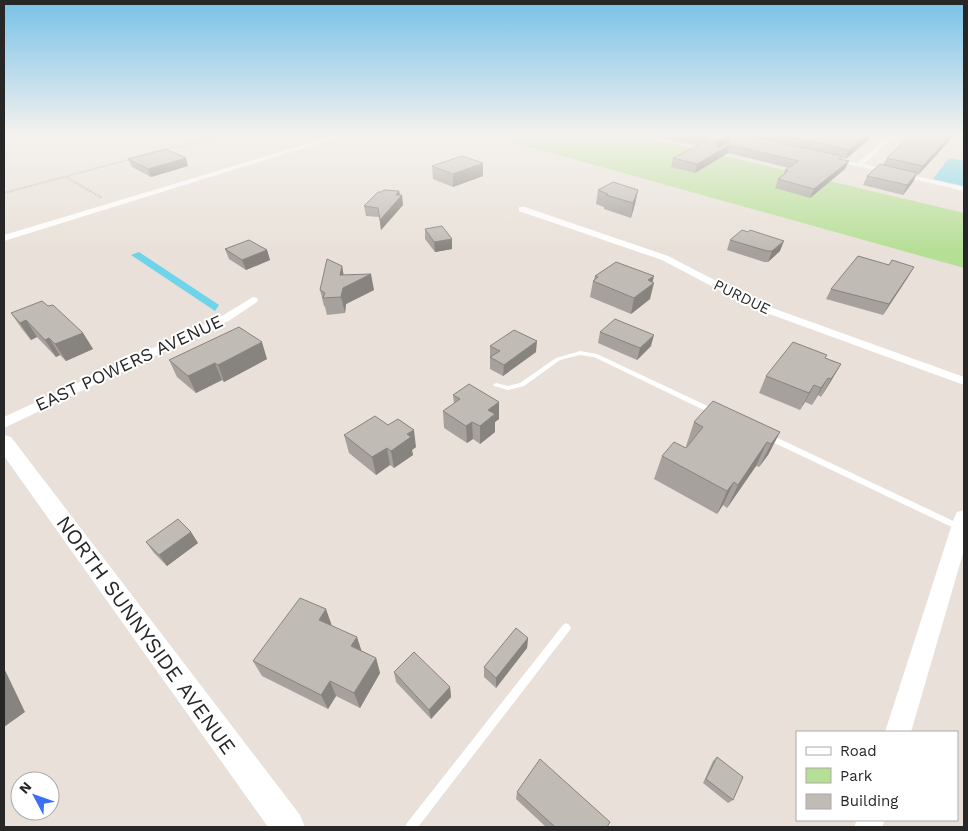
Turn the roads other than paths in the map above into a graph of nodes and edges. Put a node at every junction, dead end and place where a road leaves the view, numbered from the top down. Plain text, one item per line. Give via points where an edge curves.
1 (219, 173) edge
2 (893, 173) edge
3 (964, 189) edge
4 (522, 209) dead end
5 (4, 238) edge
6 (253, 300) dead end
7 (964, 382) edge
8 (496, 386) dead end
9 (721, 415) edge
10 (4, 423) edge
11 (757, 432) edge
12 (4, 442) edge
13 (963, 523) edge
14 (566, 628) dead end
15 (898, 731) edge
16 (288, 827) edge
17 (410, 827) edge

1 - 5 street
2 - 3 street
4 - 7 street, PURDUE via 665,258 758,306
6 - 10 street, EAST POWERS AVENUE via 226,318
8 - 9 lane via 522,385 558,359 580,353 595,355
11 - 13 lane
12 - 16 main road, NORTH SUNNYSIDE AVENUE
13 - 15 street
14 - 17 lane

